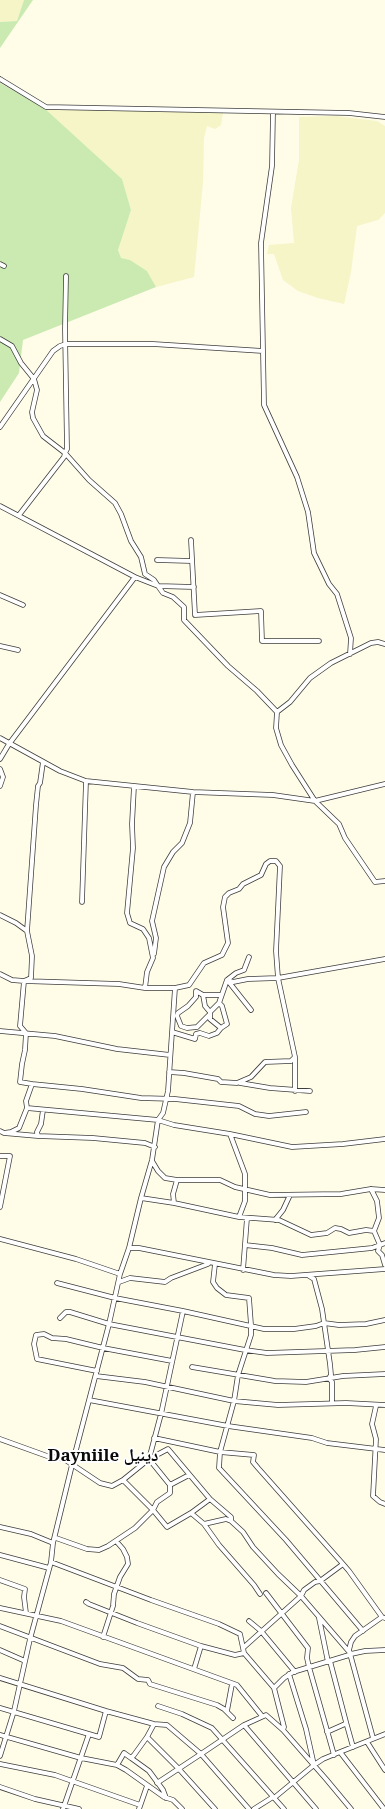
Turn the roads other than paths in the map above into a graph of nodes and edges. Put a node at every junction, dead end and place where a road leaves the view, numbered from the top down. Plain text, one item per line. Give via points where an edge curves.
1 (0, 79) edge
2 (273, 112) junction
3 (385, 117) edge
4 (66, 276) dead end
5 (0, 339) edge
6 (66, 344) junction
7 (263, 351) junction
8 (34, 379) junction
9 (0, 427) edge
10 (65, 453) junction
11 (0, 506) edge
12 (19, 515) junction
13 (191, 540) dead end
14 (157, 560) dead end
15 (192, 561) junction
16 (135, 577) junction
17 (158, 586) junction
18 (194, 587) junction
19 (0, 595) edge
20 (23, 605) dead end
21 (319, 642) dead end
22 (385, 644) edge
23 (0, 646) edge
24 (18, 650) dead end
25 (350, 654) junction
26 (277, 712) junction
27 (0, 738) edge
28 (9, 744) junction
29 (0, 759) edge
30 (43, 762) junction
31 (0, 769) edge
32 (86, 781) junction
33 (385, 784) edge
34 (0, 786) edge
35 (134, 786) junction
36 (193, 792) junction
37 (315, 801) junction
38 (385, 881) edge
39 (82, 902) dead end
40 (0, 915) edge
41 (27, 931) junction
42 (249, 957) dead end
43 (153, 958) junction
44 (385, 959) edge
45 (0, 974) edge
46 (278, 978) junction
47 (227, 980) junction
48 (24, 981) junction
49 (189, 985) junction
50 (145, 988) junction
51 (175, 988) junction
52 (196, 991) junction
53 (202, 995) junction
54 (221, 995) junction
55 (219, 1004) junction
56 (251, 1010) dead end
57 (209, 1013) junction
58 (174, 1017) junction
59 (221, 1028) junction
60 (0, 1031) edge
61 (172, 1032) junction
62 (26, 1033) junction
63 (170, 1055) junction
64 (295, 1057) junction
65 (169, 1072) junction
66 (240, 1083) junction
67 (32, 1084) junction
68 (295, 1091) junction
69 (310, 1091) dead end
70 (166, 1100) junction
71 (27, 1108) junction
72 (43, 1110) junction
73 (306, 1112) dead end
74 (158, 1120) junction
75 (2, 1132) edge
76 (230, 1134) junction
77 (38, 1136) junction
78 (385, 1139) edge
79 (155, 1147) junction
80 (0, 1156) edge
81 (152, 1160) junction
82 (177, 1180) junction
83 (371, 1189) junction
84 (246, 1190) junction
85 (385, 1190) edge
86 (290, 1195) junction
87 (141, 1198) junction
88 (174, 1203) junction
89 (0, 1207) edge
90 (239, 1217) junction
91 (247, 1218) junction
92 (379, 1218) junction
93 (385, 1218) edge
94 (275, 1220) junction
95 (374, 1231) junction
96 (0, 1239) edge
97 (383, 1244) edge
98 (245, 1245) junction
99 (129, 1248) junction
100 (209, 1263) junction
101 (215, 1264) junction
102 (385, 1265) edge
103 (385, 1269) edge
104 (242, 1270) junction
105 (120, 1274) junction
106 (308, 1275) junction
107 (119, 1282) junction
108 (57, 1283) dead end
109 (116, 1298) junction
110 (183, 1311) junction
111 (60, 1318) dead end
112 (385, 1320) edge
113 (324, 1323) junction
114 (109, 1324) junction
115 (251, 1325) junction
116 (177, 1336) junction
117 (385, 1347) edge
118 (103, 1348) junction
119 (245, 1350) junction
120 (328, 1351) junction
121 (172, 1361) junction
122 (192, 1367) dead end
123 (96, 1374) junction
124 (238, 1374) junction
125 (385, 1374) edge
126 (329, 1378) junction
127 (167, 1387) junction
128 (89, 1400) junction
129 (234, 1401) junction
130 (332, 1403) junction
131 (385, 1405) edge
132 (376, 1406) junction
133 (161, 1414) junction
134 (228, 1426) junction
135 (154, 1438) junction
136 (0, 1439) edge
137 (376, 1449) junction
138 (385, 1450) edge
139 (220, 1452) junction
140 (149, 1459) junction
141 (72, 1465) junction
142 (189, 1475) junction
143 (123, 1480) junction
144 (170, 1485) junction
145 (210, 1499) junction
146 (385, 1504) edge
147 (153, 1510) junction
148 (191, 1513) junction
149 (231, 1521) junction
150 (204, 1524) junction
151 (0, 1527) edge
152 (56, 1538) junction
153 (116, 1541) junction
154 (53, 1543) junction
155 (0, 1555) edge
156 (51, 1562) junction
157 (343, 1564) junction
158 (48, 1568) junction
159 (0, 1580) edge
160 (320, 1581) junction
161 (117, 1587) junction
162 (266, 1593) dead end
163 (260, 1594) dead end
164 (301, 1596) junction
165 (86, 1602) dead end
166 (0, 1608) edge
167 (111, 1612) junction
168 (26, 1613) junction
169 (281, 1614) junction
170 (36, 1616) junction
171 (384, 1617) edge
172 (319, 1618) junction
173 (249, 1621) dead end
174 (0, 1626) edge
175 (261, 1631) junction
176 (363, 1631) junction
177 (103, 1637) junction
178 (30, 1639) junction
179 (201, 1646) junction
180 (0, 1650) edge
181 (243, 1650) junction
182 (385, 1650) edge
183 (349, 1653) junction
184 (25, 1661) junction
185 (329, 1662) junction
186 (309, 1668) junction
187 (194, 1669) junction
188 (295, 1672) junction
189 (289, 1674) junction
190 (0, 1678) edge
191 (232, 1684) junction
192 (19, 1685) junction
193 (274, 1688) junction
194 (158, 1706) dead end
195 (0, 1708) edge
196 (14, 1711) junction
197 (106, 1711) junction
198 (227, 1711) junction
199 (262, 1716) junction
200 (233, 1718) dead end
201 (346, 1722) junction
202 (154, 1724) junction
203 (244, 1725) junction
204 (283, 1730) junction
205 (327, 1732) junction
206 (89, 1734) junction
207 (385, 1734) edge
208 (0, 1735) edge
209 (6, 1737) junction
210 (148, 1737) junction
211 (373, 1738) junction
212 (222, 1740) junction
213 (367, 1742) junction
214 (353, 1747) junction
215 (340, 1752) junction
216 (200, 1754) junction
217 (334, 1754) junction
218 (0, 1756) edge
219 (81, 1758) junction
220 (131, 1758) junction
221 (0, 1764) edge
222 (117, 1765) junction
223 (314, 1765) junction
224 (178, 1768) junction
225 (385, 1770) edge
226 (73, 1781) junction
227 (294, 1782) junction
228 (157, 1783) junction
229 (147, 1786) junction
230 (0, 1787) edge
231 (273, 1797) junction
232 (166, 1798) junction
233 (64, 1807) edge
234 (140, 1807) edge
235 (79, 1809) edge
236 (182, 1809) edge
237 (215, 1809) edge
238 (249, 1809) edge
239 (254, 1809) edge
240 (284, 1809) edge
241 (316, 1809) edge
242 (351, 1809) edge
243 (384, 1809) edge

1 - 2 street via 46,107
2 - 3 street via 349,113
2 - 7 street via 272,166 261,243
4 - 6 street
5 - 8 street via 12,346
6 - 7 street via 154,344
6 - 8 street via 53,351
6 - 10 street
7 - 25 street via 264,405 297,477 308,512 314,553 329,584 337,594 352,638
8 - 9 street
8 - 10 street via 37,390 33,418 46,440
10 - 12 street
10 - 17 street via 89,480 115,503 131,541 141,557 145,574
11 - 12 street
12 - 16 street
13 - 15 street
14 - 15 street
15 - 18 street
16 - 17 street
16 - 28 street
17 - 18 street
17 - 26 street via 163,593 173,597 184,607 184,620 194,631
18 - 21 street via 195,615 261,611 262,641
19 - 20 street
22 - 25 street via 371,643
23 - 24 street
25 - 26 street via 318,672
26 - 37 street via 276,728 282,745
27 - 28 street
28 - 29 street
28 - 30 street
30 - 32 street
30 - 41 street via 37,792
31 - 34 street via 3,777
32 - 35 street
32 - 39 street
33 - 37 street
35 - 36 street
35 - 43 street via 127,913 130,923 146,932
36 - 37 street via 273,795
36 - 43 street via 190,823 182,843 164,867 152,921 156,938
37 - 38 street via 339,824 345,838 376,882
40 - 41 street
41 - 48 street via 32,956 30,978
42 - 47 street via 244,970
43 - 50 street via 147,972
44 - 46 street
45 - 48 street via 12,980
46 - 47 street via 233,982
46 - 49 street via 276,951 280,866 276,861 270,861 261,875 225,897 223,907 228,944 222,955 204,963
46 - 64 street
47 - 54 street
47 - 56 street
48 - 50 street via 119,984
48 - 62 street via 20,1026
49 - 51 street
49 - 52 street
50 - 51 street
51 - 58 street
52 - 53 street
52 - 58 street via 196,997
53 - 54 street
53 - 57 street
54 - 55 street
55 - 57 street
55 - 59 street via 222,1006 227,1024
57 - 58 street via 197,1026 187,1028 181,1026
57 - 59 street via 210,1019
58 - 61 street
59 - 61 street via 209,1036 196,1034 195,1039
60 - 62 street
61 - 63 street
62 - 63 street via 55,1036 117,1049
62 - 67 street via 20,1082
63 - 65 street
64 - 66 street via 291,1061 265,1062 251,1077
64 - 68 street
65 - 66 street
65 - 70 street
66 - 68 street
67 - 70 street
67 - 71 street via 26,1101
68 - 69 street
70 - 73 street via 239,1106 255,1114 269,1116
70 - 74 street via 163,1113
71 - 72 street
71 - 75 street via 19,1128 11,1132
72 - 74 street
72 - 77 street
74 - 76 street
74 - 79 street
75 - 77 street
76 - 78 street via 292,1147
76 - 84 street via 245,1174
77 - 79 street via 93,1138 145,1143
79 - 81 street
80 - 89 street via 10,1156
81 - 82 street via 162,1176
81 - 87 street
82 - 84 street via 220,1180
82 - 88 street via 173,1194
83 - 85 street
83 - 86 street via 341,1194
83 - 92 street via 377,1201
84 - 86 street via 270,1195
84 - 90 street
86 - 94 street
87 - 88 street
87 - 99 street
88 - 90 street
90 - 91 street
91 - 94 street
91 - 98 street
92 - 93 street
92 - 95 street
94 - 95 street via 312,1235 327,1233 335,1228 349,1233
95 - 97 street
96 - 105 street via 76,1259
97 - 98 street via 372,1248 302,1255
97 - 102 street via 378,1251
98 - 104 street
99 - 100 street
99 - 105 street
100 - 101 street
100 - 107 street via 165,1282 130,1278
101 - 104 street
101 - 115 street via 213,1282 217,1288 226,1295 249,1298
103 - 106 street
104 - 106 street via 274,1276
105 - 107 street
106 - 113 street via 314,1279 318,1289
107 - 109 street
108 - 109 street
109 - 110 street
109 - 114 street
110 - 115 street
110 - 116 street
111 - 114 street via 66,1312 70,1312
112 - 113 street via 366,1324
113 - 115 street via 280,1330
113 - 120 street
114 - 116 street
114 - 118 street
115 - 119 street via 251,1335
116 - 119 street
116 - 121 street
117 - 120 street
118 - 121 street
118 - 123 street
118 - 123 street via 52,1338 44,1334 36,1335 34,1344 37,1359
119 - 120 street via 272,1353
119 - 124 street
120 - 126 street via 331,1375
121 - 127 street
122 - 124 street
123 - 127 street
123 - 128 street
124 - 126 street via 275,1381 306,1382
124 - 129 street
125 - 126 street
126 - 130 street via 332,1382
127 - 129 street
127 - 133 street
128 - 133 street
128 - 141 street
129 - 130 street via 278,1405
129 - 134 street
130 - 132 street
131 - 132 street
132 - 137 street via 372,1424
133 - 134 street
133 - 135 street
134 - 137 street
134 - 139 street
135 - 139 street
135 - 140 street
136 - 141 street via 47,1456 64,1459
137 - 138 street
137 - 146 street via 373,1496
139 - 157 street via 254,1455 253,1462
139 - 160 street via 219,1468
140 - 142 street via 168,1449
140 - 143 street
140 - 144 street
141 - 143 street via 100,1483 112,1486
141 - 152 street
142 - 144 street
142 - 145 street
143 - 147 street
144 - 147 street via 170,1493 157,1502
145 - 148 street
145 - 149 street via 231,1518
147 - 148 street via 167,1527
147 - 153 street via 135,1528
148 - 150 street
149 - 150 street via 226,1519
149 - 164 street
150 - 163 street
151 - 154 street via 31,1534
152 - 153 street via 87,1549 99,1550
152 - 154 street
153 - 161 street via 128,1558 128,1564
154 - 156 street
155 - 158 street
156 - 158 street
156 - 161 street
157 - 160 street
157 - 171 street
158 - 170 street
159 - 168 street via 25,1589
160 - 164 street via 304,1590
160 - 176 street
161 - 167 street
161 - 181 street via 231,1629 240,1634
162 - 169 street
164 - 169 street
164 - 172 street
165 - 167 street
166 - 168 street
167 - 177 street
167 - 179 street
168 - 170 street
169 - 175 street
169 - 186 street via 308,1648
170 - 177 street via 61,1621
170 - 178 street
171 - 176 street
172 - 183 street
172 - 185 street
173 - 175 street
174 - 178 street
175 - 181 street
175 - 188 street
176 - 183 street via 351,1642
177 - 187 street
178 - 184 street
178 - 198 street via 109,1667 123,1668 138,1679 148,1680 150,1684 217,1705
179 - 181 street via 235,1656 240,1655
179 - 187 street
180 - 184 street
181 - 193 street
182 - 183 street
183 - 185 street
183 - 211 street
184 - 192 street
185 - 186 street
185 - 201 street
186 - 188 street
186 - 205 street
187 - 191 street
188 - 189 street
189 - 193 street
189 - 223 street
190 - 192 street
191 - 198 street
191 - 199 street via 240,1687
192 - 196 street
192 - 197 street
193 - 204 street
194 - 212 street via 198,1720 212,1728
195 - 196 street
196 - 206 street
196 - 209 street
197 - 202 street
197 - 206 street via 99,1737
198 - 200 street
199 - 203 street
199 - 204 street via 266,1715
201 - 205 street
201 - 214 street
202 - 210 street
202 - 216 street via 167,1725
203 - 212 street
203 - 227 street
204 - 223 street
205 - 217 street
206 - 219 street
207 - 211 street
208 - 209 street
209 - 218 street
209 - 219 street
210 - 220 street
210 - 224 street
211 - 213 street
212 - 216 street
212 - 231 street
213 - 214 street
213 - 225 street
214 - 215 street
215 - 217 street
215 - 243 street
216 - 224 street
216 - 238 street
217 - 223 street
219 - 222 street
219 - 226 street
220 - 222 street via 124,1753
220 - 228 street via 148,1771
221 - 226 street via 19,1766
222 - 229 street
223 - 227 street
223 - 242 street
224 - 228 street
224 - 237 street
226 - 233 street
226 - 234 street
227 - 231 street
227 - 241 street
228 - 232 street
229 - 232 street
229 - 234 street
230 - 233 street
231 - 239 street
231 - 240 street
232 - 236 street via 174,1800
233 - 235 street

